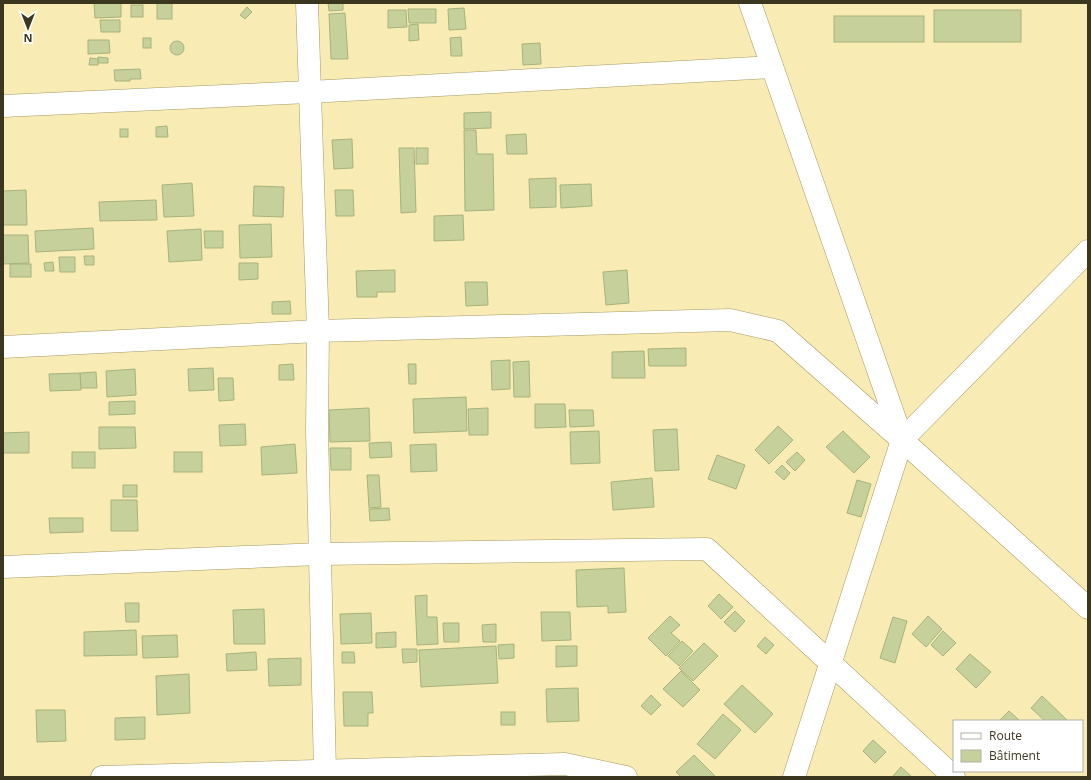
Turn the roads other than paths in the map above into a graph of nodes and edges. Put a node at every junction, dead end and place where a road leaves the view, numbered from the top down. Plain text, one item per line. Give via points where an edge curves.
1 (307, 3) edge
2 (750, 3) edge
3 (772, 67) junction
4 (309, 92) junction
5 (3, 106) edge
6 (1088, 251) edge
7 (318, 332) junction
8 (3, 347) edge
9 (902, 440) junction
10 (320, 554) junction
11 (3, 567) edge
12 (1088, 608) edge
13 (830, 663) junction
14 (325, 771) junction
15 (253, 775) edge
16 (102, 777) edge
17 (626, 777) edge
18 (794, 777) edge
19 (954, 777) edge

1 - 4 street
2 - 3 street
3 - 4 street
3 - 9 street
4 - 5 street
4 - 7 street
6 - 9 street
7 - 8 street
7 - 9 street via 730,320 778,332
7 - 10 street
9 - 12 street
9 - 13 street
10 - 11 street
10 - 13 street via 706,549
10 - 14 street
13 - 18 street
13 - 19 street
14 - 15 street
14 - 17 street via 565,764
15 - 16 street

